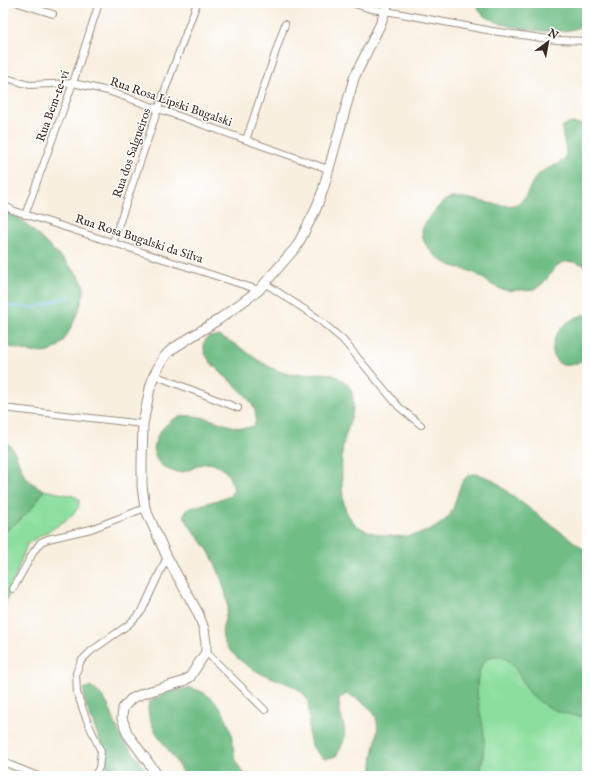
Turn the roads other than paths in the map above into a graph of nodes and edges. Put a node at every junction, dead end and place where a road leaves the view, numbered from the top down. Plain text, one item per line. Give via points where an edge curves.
1 (18, 3) edge
2 (98, 3) edge
3 (197, 3) edge
4 (350, 3) edge
5 (387, 7) edge
6 (53, 14) dead end
7 (285, 24) dead end
8 (587, 41) edge
9 (3, 77) edge
10 (74, 83) junction
11 (158, 109) junction
12 (246, 140) junction
13 (328, 170) junction
14 (3, 204) edge
15 (25, 215) junction
16 (113, 242) junction
17 (263, 287) junction
18 (154, 375) junction
19 (3, 408) edge
20 (238, 408) dead end
21 (143, 424) junction
22 (421, 425) dead end
23 (145, 508) junction
24 (167, 557) junction
25 (13, 589) dead end
26 (206, 652) junction
27 (265, 710) dead end
28 (3, 762) edge
29 (38, 776) edge
30 (94, 776) edge
31 (158, 776) edge

1 - 6 street
2 - 10 street, Rua Bem-te-vi
3 - 11 street, Rua dos Salgueiros
4 - 5 street via 371,9
5 - 8 street via 492,31 556,40
5 - 13 main road via 354,78
7 - 12 street
9 - 10 street, Rua Rosa Lipski Bugalski via 29,85
10 - 11 street, Rua Rosa Lipski Bugalski via 108,91
10 - 15 street, Rua Bem-te-vi
11 - 12 street, Rua Rosa Lipski Bugalski
11 - 16 street, Rua dos Salgueiros
12 - 13 street, Rua Rosa Lipski Bugalski
13 - 17 main road via 315,211 297,246
14 - 15 street, Rua Rosa Bugalski da Silva
15 - 16 street, Rua Rosa Bugalski da Silva
16 - 17 street, Rua Rosa Bugalski da Silva
17 - 18 main road via 172,349 164,357
17 - 22 street, Rua Rosa Bugalski da Silva via 316,317 343,340 399,407
18 - 20 street
18 - 21 main road
19 - 21 street
21 - 23 main road via 142,467
23 - 24 main road
23 - 25 street via 91,528 41,542
24 - 26 main road via 198,613 204,629
24 - 30 street via 142,611 128,625 91,651 81,661 76,673 77,693 101,752 99,768
26 - 27 street
26 - 31 main road via 190,677 131,699 123,708 122,718 127,733
28 - 29 street

